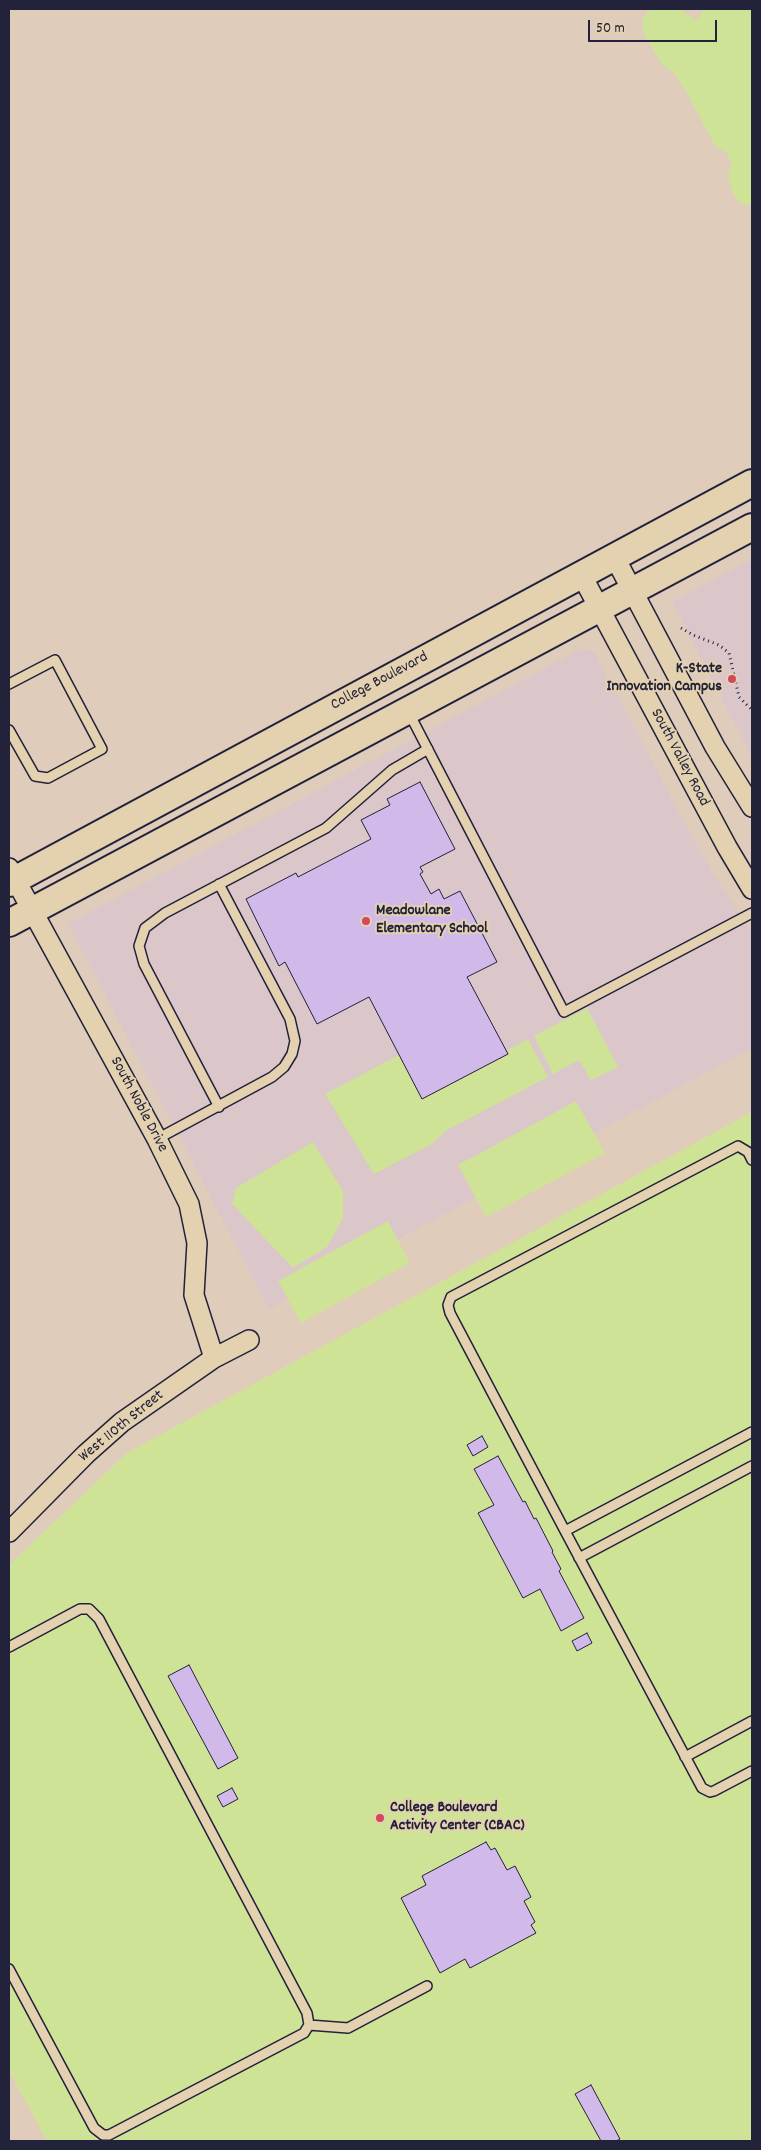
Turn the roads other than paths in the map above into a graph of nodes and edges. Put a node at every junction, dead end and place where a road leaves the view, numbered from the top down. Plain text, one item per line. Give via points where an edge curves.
1 (752, 483) edge
2 (752, 527) edge
3 (614, 556) junction
4 (580, 574) junction
5 (633, 591) junction
6 (599, 608) junction
7 (9, 684) edge
8 (408, 710) junction
9 (9, 730) edge
10 (428, 749) junction
11 (752, 807) edge
12 (11, 877) edge
13 (219, 884) junction
14 (752, 889) edge
15 (32, 910) junction
16 (752, 913) edge
17 (9, 922) edge
18 (219, 1107) junction
19 (157, 1139) junction
20 (752, 1160) edge
21 (249, 1340) dead end
22 (214, 1358) junction
23 (752, 1432) edge
24 (752, 1466) edge
25 (565, 1531) junction
26 (9, 1532) edge
27 (579, 1558) junction
28 (9, 1647) edge
29 (752, 1721) edge
30 (685, 1757) junction
31 (752, 1771) edge
32 (9, 1968) edge
33 (426, 1986) dead end
34 (309, 2025) junction

1 - 3 main road, College Boulevard
2 - 5 main road
3 - 4 main road, College Boulevard
3 - 5 street
4 - 6 street, South Valley Road
4 - 12 main road, College Boulevard
5 - 6 main road
5 - 11 street via 715,747
6 - 8 main road
6 - 14 street, South Valley Road
7 - 9 lane via 55,660 102,749 48,778 35,776
8 - 10 lane
8 - 15 main road
10 - 13 lane via 392,770 326,828
10 - 16 lane via 564,1012
12 - 15 street, South Noble Drive
13 - 18 lane via 290,1019 295,1042 284,1067
13 - 18 lane via 152,920 145,928 139,946 144,964
15 - 17 main road
15 - 19 street, South Noble Drive
18 - 19 lane
19 - 22 street, South Noble Drive via 181,1186 194,1223 197,1242 194,1294
20 - 25 lane via 748,1152 738,1146 451,1297 450,1313
21 - 22 street, West 110th Street
22 - 26 street, West 110th Street via 122,1422
23 - 25 lane
24 - 27 lane
25 - 27 lane
27 - 30 lane
28 - 34 lane via 80,1609 89,1609 99,1619 307,2013
29 - 30 lane
30 - 31 lane via 702,1788 710,1792
32 - 34 lane via 94,2128 103,2135 109,2136 304,2033
33 - 34 lane via 348,2028

